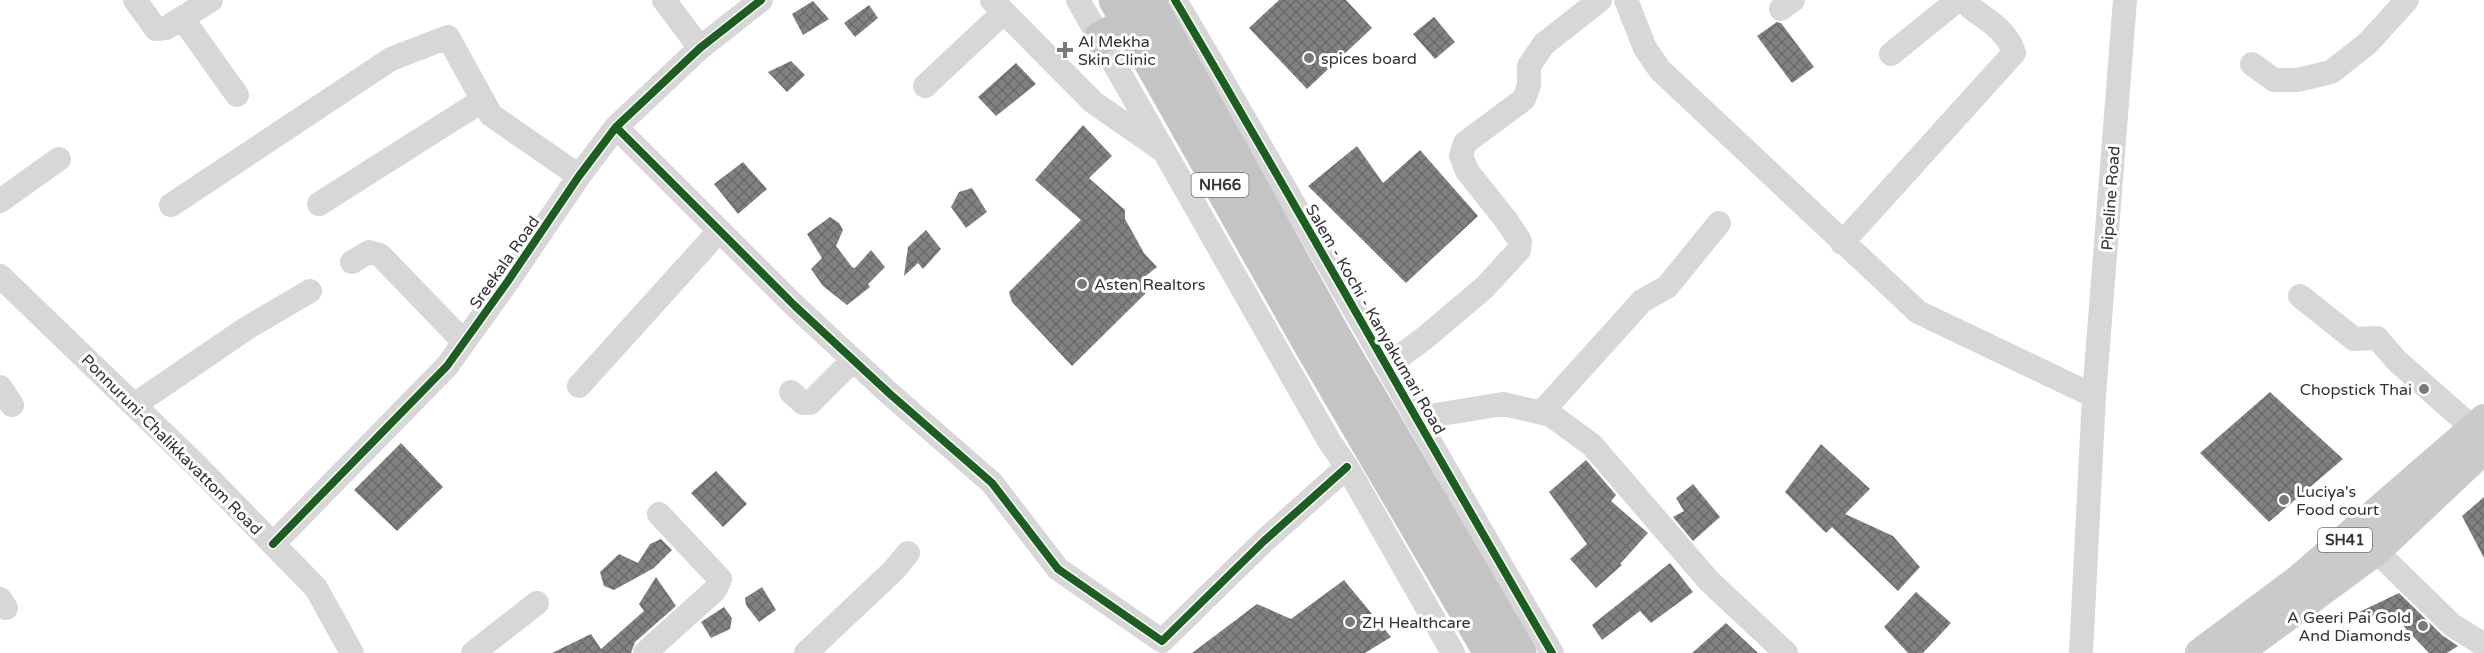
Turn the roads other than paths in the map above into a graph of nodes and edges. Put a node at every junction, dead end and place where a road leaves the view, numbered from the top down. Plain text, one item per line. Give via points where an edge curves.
1 (135, 0) edge
2 (211, 0) edge
3 (664, 0) edge
4 (761, 0) edge
5 (1078, 0) edge
6 (1600, 0) edge
7 (1626, 0) edge
8 (2125, 0) edge
9 (2407, 0) edge
10 (1967, 2) edge
11 (998, 6) edge
12 (1141, 10) edge
13 (182, 18) junction
14 (700, 48) junction
15 (1891, 54) dead end
16 (2252, 64) dead end
17 (925, 86) dead end
18 (237, 95) dead end
19 (483, 100) junction
20 (616, 127) junction
21 (1167, 153) junction
22 (59, 159) dead end
23 (579, 176) junction
24 (0, 201) edge
25 (319, 204) dead end
26 (171, 205) dead end
27 (1719, 223) dead end
28 (719, 231) junction
29 (1842, 243) junction
30 (352, 262) dead end
31 (0, 276) edge
32 (310, 291) dead end
33 (2300, 296) dead end
34 (464, 342) junction
35 (853, 360) junction
36 (1387, 366) junction
37 (579, 386) dead end
38 (790, 392) dead end
39 (2094, 396) junction
40 (134, 405) junction
41 (1541, 413) junction
42 (1417, 418) junction
43 (2481, 432) edge
44 (1347, 467) junction
45 (659, 514) dead end
46 (273, 544) junction
47 (2376, 551) junction
48 (908, 552) dead end
49 (537, 603) dead end
50 (1534, 623) junction
51 (2484, 645) edge
52 (488, 649) edge
53 (352, 653) edge
54 (645, 653) edge
55 (806, 653) edge
56 (1453, 653) edge
57 (1490, 653) edge
58 (1499, 653) edge
59 (1520, 653) edge
60 (1552, 653) edge
61 (1786, 653) edge
62 (2081, 653) edge
63 (2200, 653) edge
64 (2237, 653) edge

1 - 13 street via 156,29
2 - 13 street
3 - 14 street
4 - 14 street, Sreekala Road
5 - 12 street
6 - 36 street via 1544,44 1529,66 1524,99 1465,143 1461,156 1467,171 1520,241 1519,250 1485,286
7 - 29 street via 1645,48 1660,70
8 - 39 street, Pipeline Road
9 - 16 street via 2368,43 2331,72 2298,80 2274,80
10 - 15 street
10 - 29 street via 2011,43 2014,53
11 - 17 street
11 - 21 street via 1093,102
12 - 21 street
12 - 36 street, Salem - Kochi - Kanyakumari Road via 1277,173
12 - 57 highway, NH66 via 1311,347
12 - 59 highway, NH66
13 - 18 street
14 - 20 street, Sreekala Road
19 - 23 street via 491,115
19 - 25 street
19 - 26 street via 448,37 391,59
20 - 23 street, Sreekala Road
20 - 28 street
21 - 44 street
22 - 24 street
23 - 34 street, Sreekala Road
27 - 41 street via 1667,287 1642,301
28 - 35 street
28 - 37 street
29 - 39 street via 1918,312
30 - 34 street via 369,252 380,255
31 - 40 street, Ponnuruni-Chalikkavattom Road
32 - 40 street via 247,328
33 - 43 street via 2354,339 2377,338 2397,362
34 - 46 street, Sreekala Road via 447,366
35 - 38 street via 810,403 803,403
35 - 44 street via 992,483 1058,569 1162,641
36 - 42 street, Salem - Kochi - Kanyakumari Road
39 - 62 street, Pipeline Road
40 - 46 street, Ponnuruni-Chalikkavattom Road
41 - 42 street via 1503,404
41 - 61 street via 1551,415 1592,445 1709,581
42 - 50 street, Salem - Kochi - Kanyakumari Road
43 - 47 main road, SH41
43 - 63 main road, SH41 via 2298,580
44 - 56 street
45 - 54 street via 720,579 715,590
46 - 53 street, Ponnuruni-Chalikkavattom Road via 316,588
47 - 51 street via 2452,625
47 - 64 main road, SH41
48 - 55 street
49 - 52 street
50 - 58 street via 1521,641
50 - 60 street, Salem - Kochi - Kanyakumari Road

